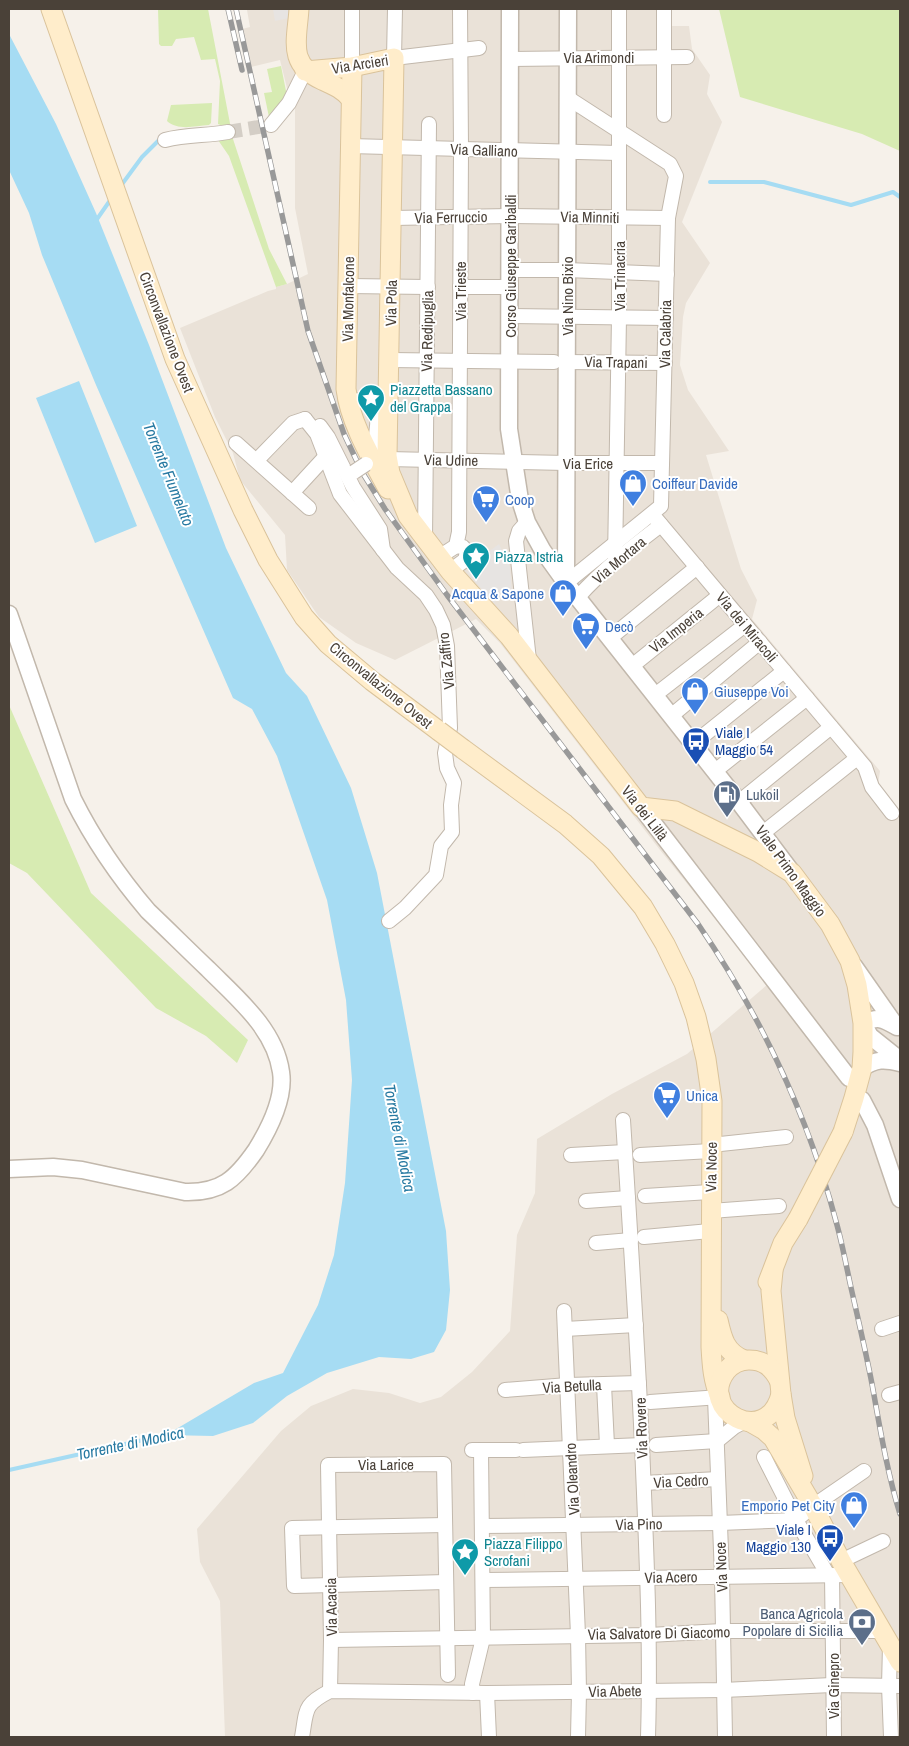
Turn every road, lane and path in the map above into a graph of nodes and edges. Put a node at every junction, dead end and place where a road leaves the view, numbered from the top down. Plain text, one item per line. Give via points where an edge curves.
1 (51, 9) edge
2 (299, 9) edge
3 (352, 9) edge
4 (395, 9) edge
5 (460, 9) edge
6 (510, 9) edge
7 (568, 9) edge
8 (619, 9) edge
9 (664, 9) edge
10 (479, 48) dead end
11 (459, 50) junction
12 (568, 57) junction
13 (664, 57) junction
14 (687, 57) dead end
15 (394, 58) junction
16 (618, 58) junction
17 (510, 59) junction
18 (352, 67) junction
19 (306, 71) junction
20 (568, 98) junction
21 (351, 99) junction
22 (664, 115) dead end
23 (429, 124) dead end
24 (271, 126) tunnel mouth
25 (618, 131) junction
26 (228, 132) tunnel mouth
27 (165, 140) dead end
28 (350, 146) junction
29 (392, 147) junction
30 (429, 148) junction
31 (461, 149) junction
32 (510, 150) junction
33 (567, 153) junction
34 (618, 153) junction
35 (511, 216) junction
36 (567, 217) junction
37 (392, 218) junction
38 (428, 218) junction
39 (460, 218) junction
40 (618, 218) junction
41 (668, 218) junction
42 (510, 270) junction
43 (567, 270) junction
44 (618, 272) junction
45 (666, 274) junction
46 (348, 286) junction
47 (391, 286) junction
48 (428, 286) junction
49 (460, 287) junction
50 (510, 287) junction
51 (510, 316) junction
52 (566, 317) junction
53 (619, 317) junction
54 (666, 318) junction
55 (390, 360) junction
56 (427, 360) junction
57 (460, 361) junction
58 (510, 361) junction
59 (560, 362) junction
60 (618, 362) junction
61 (665, 363) junction
62 (347, 400) junction
63 (385, 402) junction
64 (305, 419) junction
65 (236, 443) dead end
66 (326, 456) junction
67 (257, 460) junction
68 (426, 460) junction
69 (460, 461) junction
70 (375, 462) junction
71 (514, 462) junction
72 (566, 463) junction
73 (616, 463) junction
74 (662, 463) junction
75 (351, 475) junction
76 (292, 493) junction
77 (309, 508) dead end
78 (658, 515) junction
79 (526, 522) junction
80 (425, 539) junction
81 (616, 543) junction
82 (383, 550) junction
83 (615, 560) junction
84 (445, 564) junction
85 (697, 567) junction
86 (566, 583) junction
87 (720, 595) junction
88 (578, 597) junction
89 (9, 614) edge
90 (745, 625) junction
91 (610, 638) junction
92 (760, 642) junction
93 (529, 663) junction
94 (632, 666) junction
95 (784, 671) junction
96 (655, 695) junction
97 (807, 698) junction
98 (671, 716) junction
99 (831, 727) junction
100 (693, 744) junction
101 (856, 758) junction
102 (715, 771) junction
103 (739, 802) junction
104 (641, 807) junction
105 (892, 812) dead end
106 (763, 833) junction
107 (792, 873) junction
108 (389, 921) dead end
109 (850, 961) junction
110 (863, 1023) junction
111 (899, 1029) edge
112 (900, 1062) edge
113 (855, 1073) junction
114 (862, 1100) dead end
115 (712, 1101) joint
116 (623, 1120) dead end
117 (786, 1136) dead end
118 (711, 1148) junction
119 (625, 1152) junction
120 (571, 1155) dead end
121 (640, 1155) dead end
122 (9, 1169) edge
123 (645, 1196) dead end
124 (628, 1198) junction
125 (900, 1200) edge
126 (586, 1201) dead end
127 (711, 1201) junction
128 (779, 1206) dead end
129 (710, 1232) junction
130 (638, 1239) junction
131 (596, 1243) dead end
132 (773, 1271) junction
133 (712, 1292) junction
134 (564, 1311) dead end
135 (900, 1323) edge
136 (636, 1325) junction
137 (565, 1329) junction
138 (882, 1329) dead end
139 (745, 1360) junction
140 (639, 1383) junction
141 (568, 1385) junction
142 (604, 1385) junction
143 (780, 1387) junction
144 (505, 1390) dead end
145 (717, 1398) junction
146 (650, 1402) dead end
147 (747, 1421) junction
148 (718, 1441) junction
149 (606, 1445) junction
150 (649, 1445) junction
151 (570, 1448) junction
152 (764, 1457) dead end
153 (328, 1465) joint
154 (864, 1471) dead end
155 (718, 1479) junction
156 (644, 1482) junction
157 (813, 1506) junction
158 (796, 1520) junction
159 (720, 1523) junction
160 (645, 1524) junction
161 (441, 1525) junction
162 (574, 1525) junction
163 (482, 1526) junction
164 (329, 1527) junction
165 (883, 1541) dead end
166 (837, 1572) junction
167 (722, 1576) junction
168 (576, 1578) junction
169 (647, 1578) junction
170 (488, 1580) junction
171 (442, 1582) junction
172 (330, 1585) junction
173 (722, 1631) junction
174 (833, 1632) junction
175 (578, 1635) junction
176 (649, 1635) junction
177 (443, 1638) junction
178 (489, 1638) junction
179 (886, 1638) junction
180 (331, 1640) junction
181 (900, 1662) edge
182 (448, 1675) dead end
183 (832, 1685) junction
184 (895, 1686) edge
185 (723, 1690) junction
186 (330, 1691) junction
187 (649, 1691) junction
188 (579, 1692) junction
189 (473, 1693) junction
190 (487, 1693) junction
191 (302, 1737) edge
192 (489, 1737) edge
193 (578, 1737) edge
194 (648, 1737) edge
195 (725, 1737) edge
196 (834, 1737) edge
197 (891, 1737) edge

1 - 115 main road, Circonvallazione Ovest, bridge via 175,359 268,560 304,617 328,644 438,731 566,824 620,877 665,944 687,992 706,1059
2 - 19 main road via 296,53
3 - 18 street
4 - 15 street
5 - 11 street, Via Trieste
6 - 17 street, Corso Giuseppe Garibaldi
7 - 12 street, Via Nino Bixio
8 - 16 street, Via Trinacria
9 - 13 street
10 - 11 street, Via Arcieri
11 - 15 street, Via Arcieri
11 - 31 street, Via Trieste
12 - 16 street, Via Arimondi
12 - 17 street, Via Arimondi
12 - 20 street, Via Nino Bixio
13 - 14 street, Via Arimondi
13 - 16 street, Via Arimondi
13 - 22 street
15 - 18 main road, Via Arcieri
15 - 29 main road, Via Pola
16 - 25 street, Via Trinacria
17 - 32 street, Corso Giuseppe Garibaldi
18 - 19 main road, Via Arcieri
18 - 21 main road, Via Monfalcone
19 - 21 main road via 334,85
19 - 24 street via 289,103
20 - 25 street
20 - 33 street, Via Nino Bixio
21 - 28 main road, Via Monfalcone
23 - 30 street, Via Redipuglia
25 - 34 street, Via Trinacria
25 - 41 street, Via Calabria via 670,164 676,176
26 - 27 street
28 - 29 street, Via Galliano
28 - 46 main road, Via Monfalcone
29 - 30 street, Via Galliano
29 - 37 main road, Via Pola
30 - 31 street, Via Galliano
30 - 38 street, Via Redipuglia
31 - 32 street, Via Galliano
31 - 39 street, Via Trieste
32 - 33 street, Via Galliano
32 - 35 street, Corso Giuseppe Garibaldi
33 - 34 street, Via Galliano
33 - 36 street, Via Nino Bixio
34 - 40 street, Via Trinacria
35 - 36 street, Via Minniti
35 - 39 street, Via Ferruccio
35 - 42 street, Corso Giuseppe Garibaldi
36 - 40 street, Via Minniti
36 - 43 street, Via Nino Bixio
37 - 38 street, Via Ferruccio
37 - 47 main road, Via Pola
38 - 39 street, Via Ferruccio
38 - 48 street, Via Redipuglia
39 - 49 street, Via Trieste
40 - 41 street, Via Minniti
40 - 44 street, Via Trinacria
41 - 45 street, Via Calabria
42 - 43 street
42 - 50 street, Corso Giuseppe Garibaldi
43 - 44 street
43 - 52 street, Via Nino Bixio
44 - 45 street
44 - 53 street, Via Trinacria
45 - 54 street, Via Calabria
46 - 47 street
46 - 62 main road, Via Monfalcone
47 - 48 street
47 - 55 main road, Via Pola
48 - 56 street, Via Redipuglia
49 - 50 street
49 - 57 street, Via Trieste
50 - 51 street, Corso Giuseppe Garibaldi
51 - 52 street
51 - 58 street, Corso Giuseppe Garibaldi
52 - 53 street
52 - 59 street, Via Nino Bixio
53 - 54 street
53 - 60 street, Via Trinacria
54 - 61 street, Via Calabria
55 - 56 street, Via Trapani
55 - 63 main road, Via Pola
56 - 57 street, Via Trapani
56 - 68 street, Via Redipuglia
57 - 58 street, Via Trapani
57 - 69 street, Via Trieste
58 - 59 street, Via Trapani
58 - 71 street, Corso Giuseppe Garibaldi via 510,429
59 - 60 street, Via Trapani
59 - 72 street, Via Nino Bixio
60 - 61 street, Via Trapani
60 - 73 street, Via Trinacria
61 - 74 street, Via Calabria
62 - 63 street
62 - 70 main road, Via Monfalcone
63 - 70 main road, Via Pola
64 - 66 street, Via Zaffiro via 317,434
64 - 67 street via 293,423
64 - 75 street via 319,425
65 - 67 street
66 - 76 street
66 - 82 street, Via Zaffiro via 340,494
67 - 76 street
68 - 69 street, Via Udine
68 - 70 street, Via Udine
68 - 80 street, Via Redipuglia
69 - 71 street, Via Udine
69 - 84 street, Via Trieste via 458,539
70 - 75 street, bridge
70 - 80 main road, Via Pola via 390,473 408,516
71 - 72 street, Via Erice
71 - 79 street, Corso Giuseppe Garibaldi
72 - 73 street, Via Erice
72 - 86 street, Via Nino Bixio
73 - 74 street, Via Erice
73 - 81 street, Via Trinacria
74 - 78 street, Via Calabria
75 - 82 street via 380,528
76 - 77 street
78 - 81 street
78 - 83 street, Via Mortara
78 - 85 street, Via dei Miracoli
79 - 86 street, Viale Primo Maggio
79 - 93 street via 516,541
80 - 84 main road, Via Pola
81 - 83 street, Via Trinacria
81 - 86 street
82 - 108 street, Via Zaffiro via 426,595 443,625 450,692 450,728 445,753 454,783 452,832 441,846 436,875
83 - 88 street, Via Mortara
84 - 93 main road, Via dei Lillà
85 - 87 street, Via dei Miracoli
85 - 91 street
86 - 88 street, Viale Primo Maggio
87 - 90 street, Via dei Miracoli
87 - 94 street, Via Imperia
88 - 91 street, Viale Primo Maggio
89 - 122 street via 73,799 85,823 148,911 245,1006 263,1028 282,1073 278,1102 256,1149 236,1175 214,1190 185,1192 53,1167
90 - 92 street, Via dei Miracoli
90 - 96 street
91 - 94 street, Viale Primo Maggio
92 - 95 street, Via dei Miracoli
92 - 98 street
93 - 104 main road, Via dei Lillà
94 - 96 street, Viale Primo Maggio
95 - 97 street, Via dei Miracoli
95 - 100 street
96 - 98 street, Viale Primo Maggio
97 - 99 street, Via dei Miracoli
97 - 102 street
98 - 100 street, Viale Primo Maggio
99 - 101 street, Via dei Miracoli
99 - 103 street
100 - 102 street, Viale Primo Maggio
101 - 105 street, Via dei Miracoli via 865,767 872,787
101 - 106 street
102 - 103 street, Viale Primo Maggio
103 - 106 street, Viale Primo Maggio
104 - 107 main road via 674,811 758,852
104 - 113 street, Via dei Lillà
106 - 107 street, Viale Primo Maggio
107 - 109 main road, Viale Primo Maggio via 830,924
109 - 110 main road, Viale Primo Maggio
109 - 111 street
110 - 111 street via 880,1018
110 - 112 street via 870,1036
110 - 113 main road, Viale Primo Maggio via 864,1052
112 - 113 street via 873,1061
113 - 132 main road, Viale Primo Maggio, bridge via 854,1098 843,1132 784,1243
114 - 125 street via 876,1125
115 - 118 main road, Via Noce
116 - 119 street, Via Rovere
117 - 118 street
118 - 121 street
118 - 127 main road, Via Noce
119 - 120 street
119 - 124 street, Via Rovere
123 - 127 street
124 - 126 street
124 - 130 street, Via Rovere
127 - 128 street
127 - 129 main road, Via Noce
129 - 130 street
129 - 133 main road, Via Noce
130 - 131 street
130 - 136 street, Via Rovere
132 - 139 main road via 767,1290 766,1336 756,1352
132 - 143 main road via 771,1291
133 - 139 main road via 723,1342 728,1351
133 - 145 main road via 711,1347
134 - 137 street, Via Oleandro
135 - 138 street
136 - 137 street
136 - 140 street, Via Rovere
137 - 141 street, Via Oleandro
139 - 143 main road via 766,1364 774,1371
139 - 145 main road via 727,1370
140 - 142 street, Via Betulla
140 - 150 street, Via Rovere
141 - 142 street, Via Betulla
141 - 144 street, Via Betulla
141 - 151 street, Via Oleandro
142 - 149 street
143 - 147 main road via 779,1402 774,1410 767,1417
143 - 157 main road via 785,1418
145 - 146 street
145 - 147 main road via 726,1410
145 - 148 street, Via Noce
147 - 148 street
147 - 157 main road via 773,1438
148 - 150 street
148 - 155 street, Via Noce
149 - 150 street
149 - 151 street
150 - 156 street, Via Rovere
151 - 162 street, Via Oleandro
151 - 163 street via 476,1450
152 - 158 street
153 - 161 street, Via Larice via 444,1464
153 - 164 street, Via Acacia
154 - 157 street
155 - 156 street, Via Cedro
155 - 159 street, Via Noce
156 - 160 street, Via Rovere
157 - 158 street
157 - 166 main road
158 - 159 street, Via Pino
158 - 166 street
159 - 160 street, Via Pino
159 - 167 street, Via Noce
160 - 162 street, Via Pino
160 - 169 street, Via Rovere
161 - 164 street
161 - 171 street
162 - 163 street, Via Pino
162 - 168 street, Via Oleandro
163 - 170 street
164 - 172 street, Via Acacia
164 - 172 street via 292,1528 294,1586
165 - 166 street
166 - 167 street, Via Acero
166 - 174 street, Via Ginepro
166 - 179 main road
167 - 169 street, Via Acero
167 - 173 street, Via Noce
168 - 169 street, Via Acero
168 - 170 street, Via Acero
168 - 175 street, Via Oleandro
169 - 176 street, Via Rovere
170 - 178 street
171 - 172 street
171 - 177 street
172 - 180 street, Via Acacia
173 - 174 street, Via Salvatore Di Giacomo
173 - 176 street, Via Salvatore Di Giacomo
173 - 185 street, Via Noce
174 - 179 street, Via Salvatore Di Giacomo
174 - 183 street, Via Ginepro
175 - 176 street, Via Salvatore Di Giacomo
175 - 178 street, Via Salvatore Di Giacomo
175 - 188 street, Via Oleandro
176 - 187 street, Via Rovere
177 - 178 street, Via Salvatore Di Giacomo
177 - 180 street
177 - 182 street
178 - 189 street via 472,1684
179 - 181 main road
179 - 184 street
180 - 186 street, Via Acacia
183 - 184 street, Via Abete
183 - 185 street, Via Abete
183 - 196 street, Via Ginepro
184 - 197 street
185 - 187 street, Via Abete
185 - 195 street, Via Noce
186 - 189 street, Via Abete
186 - 191 street via 314,1699 307,1708
187 - 188 street, Via Abete
187 - 194 street, Via Rovere
188 - 190 street, Via Abete
188 - 193 street, Via Oleandro
189 - 190 street, Via Abete
190 - 192 street

